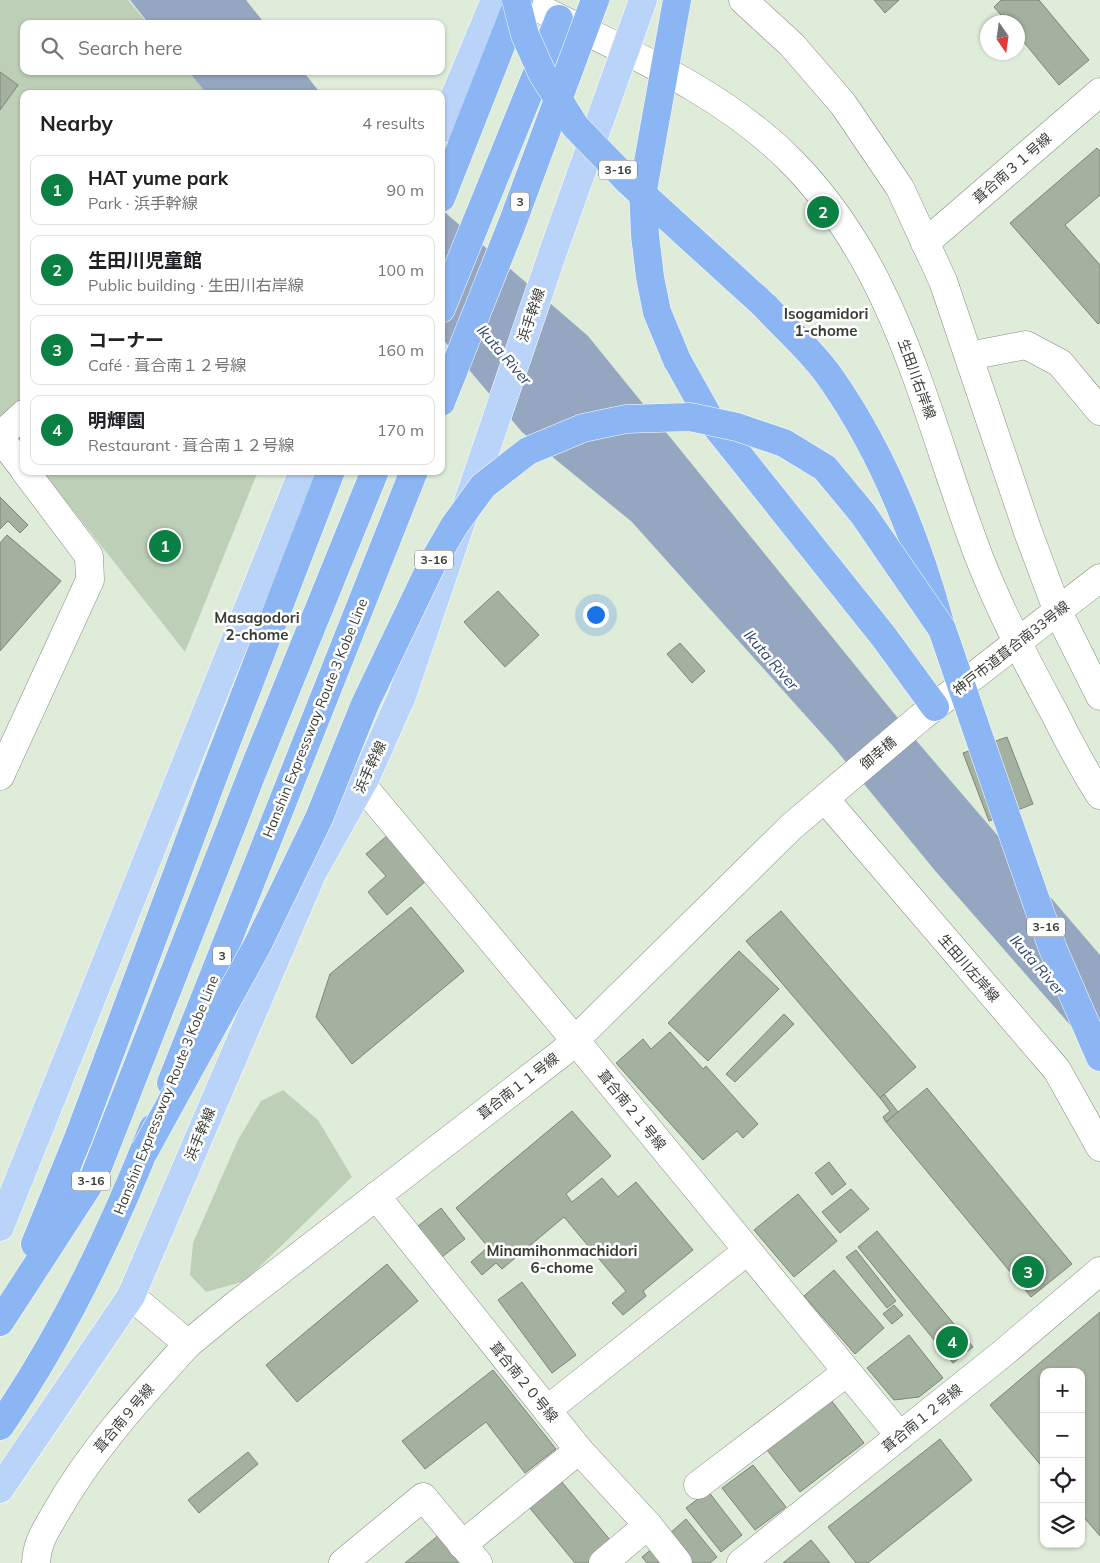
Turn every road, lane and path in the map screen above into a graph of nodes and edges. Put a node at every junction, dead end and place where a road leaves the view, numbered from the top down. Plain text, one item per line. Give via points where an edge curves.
1 (495, 0) edge
2 (517, 0) edge
3 (523, 0) edge
4 (595, 0) edge
5 (643, 0) edge
6 (677, 0) edge
7 (743, 0) edge
8 (563, 9) edge
9 (624, 50) junction
10 (1100, 92) edge
11 (445, 120) edge
12 (445, 188) edge
13 (925, 243) junction
14 (445, 298) edge
15 (969, 356) junction
16 (445, 392) edge
17 (1100, 411) edge
18 (20, 418) edge
19 (0, 437) edge
20 (20, 464) edge
21 (28, 475) edge
22 (301, 475) edge
23 (329, 475) edge
24 (373, 475) edge
25 (412, 475) edge
26 (1100, 578) edge
27 (1058, 612) junction
28 (942, 629) junction
29 (1016, 643) junction
30 (1100, 696) edge
31 (928, 712) junction
32 (0, 776) edge
33 (362, 785) junction
34 (829, 795) junction
35 (1100, 795) edge
36 (575, 1040) junction
37 (1100, 1057) edge
38 (1100, 1147) edge
39 (145, 1150) junction
40 (376, 1196) junction
41 (0, 1227) edge
42 (747, 1251) junction
43 (1100, 1271) edge
44 (131, 1296) junction
45 (0, 1317) edge
46 (0, 1322) edge
47 (188, 1344) junction
48 (847, 1372) junction
49 (546, 1410) junction
50 (0, 1426) edge
51 (900, 1436) junction
52 (579, 1450) junction
53 (698, 1485) dead end
54 (0, 1489) edge
55 (648, 1525) junction
56 (470, 1554) edge
57 (36, 1563) edge
58 (343, 1563) edge
59 (603, 1563) edge
60 (678, 1563) edge
61 (741, 1563) edge

1 - 11 main road
2 - 12 highway
2 - 28 highway, 3-16, bridge via 525,35 542,73 575,126 629,182 765,306 828,375 862,426 893,490 923,561
3 - 8 street, 生田川右岸線
4 - 16 highway, 3, bridge via 512,224
5 - 9 main road, 浜手幹線
6 - 31 highway, 3-16, bridge via 643,190 644,235 657,312 677,360 710,419 884,637
7 - 13 street via 792,45 843,104 900,188
8 - 9 street, 生田川右岸線
8 - 14 highway
9 - 29 street, 生田川右岸線 via 712,97 791,160 832,206 884,296 906,343 979,556
9 - 33 main road, 浜手幹線 via 402,696
10 - 13 street, 葺合南３１号線
13 - 15 street via 944,282
15 - 17 street via 1026,344 1060,363
15 - 27 street
18 - 19 street
19 - 20 street
21 - 32 street via 89,556 90,580
22 - 41 main road
23 - 45 highway via 80,1136 29,1260
24 - 46 highway, 3-16 via 94,1177
25 - 39 highway, Hanshin Expressway Route 3 Kobe Line / 3, bridge
26 - 27 street, 神戸市道葺合南33号線
27 - 29 street, 神戸市道葺合南33号線
27 - 30 street
28 - 37 highway, 3-16, bridge via 1053,949
28 - 39 highway, 3-16, bridge via 864,514 825,468 784,443 737,427 690,417 626,419 583,428 528,451 483,486 432,564 365,704 319,818 258,944
29 - 31 street, 神戸市道葺合南33号線
29 - 35 street, 生田川右岸線
31 - 34 street, 御幸橋
33 - 36 street, 葺合南２１号線
33 - 44 main road, 浜手幹線 via 312,874
34 - 36 street, 葺合南１１号線 via 791,827
34 - 38 street, 生田川左岸線 via 1057,1070
36 - 40 street, 葺合南１１号線
36 - 42 street, 葺合南２１号線
39 - 50 highway, Hanshin Expressway Route 3 Kobe Line / 3 via 114,1226 69,1314
40 - 47 street, 葺合南１１号線
40 - 49 street, 葺合南２０号線
42 - 48 street, 葺合南２１号線
42 - 49 street
43 - 51 street, 葺合南１２号線
44 - 47 street
44 - 54 main road, 浜手幹線
47 - 57 street, 葺合南９号線 via 112,1429 72,1484 37,1547
48 - 51 street, 葺合南２１号線
48 - 53 street
49 - 52 street, 葺合南２０号線
51 - 61 street, 葺合南１２号線
52 - 55 street, 葺合南２０号線
52 - 56 street
55 - 59 street
55 - 60 street, 葺合南２０号線
56 - 58 street via 423,1497

